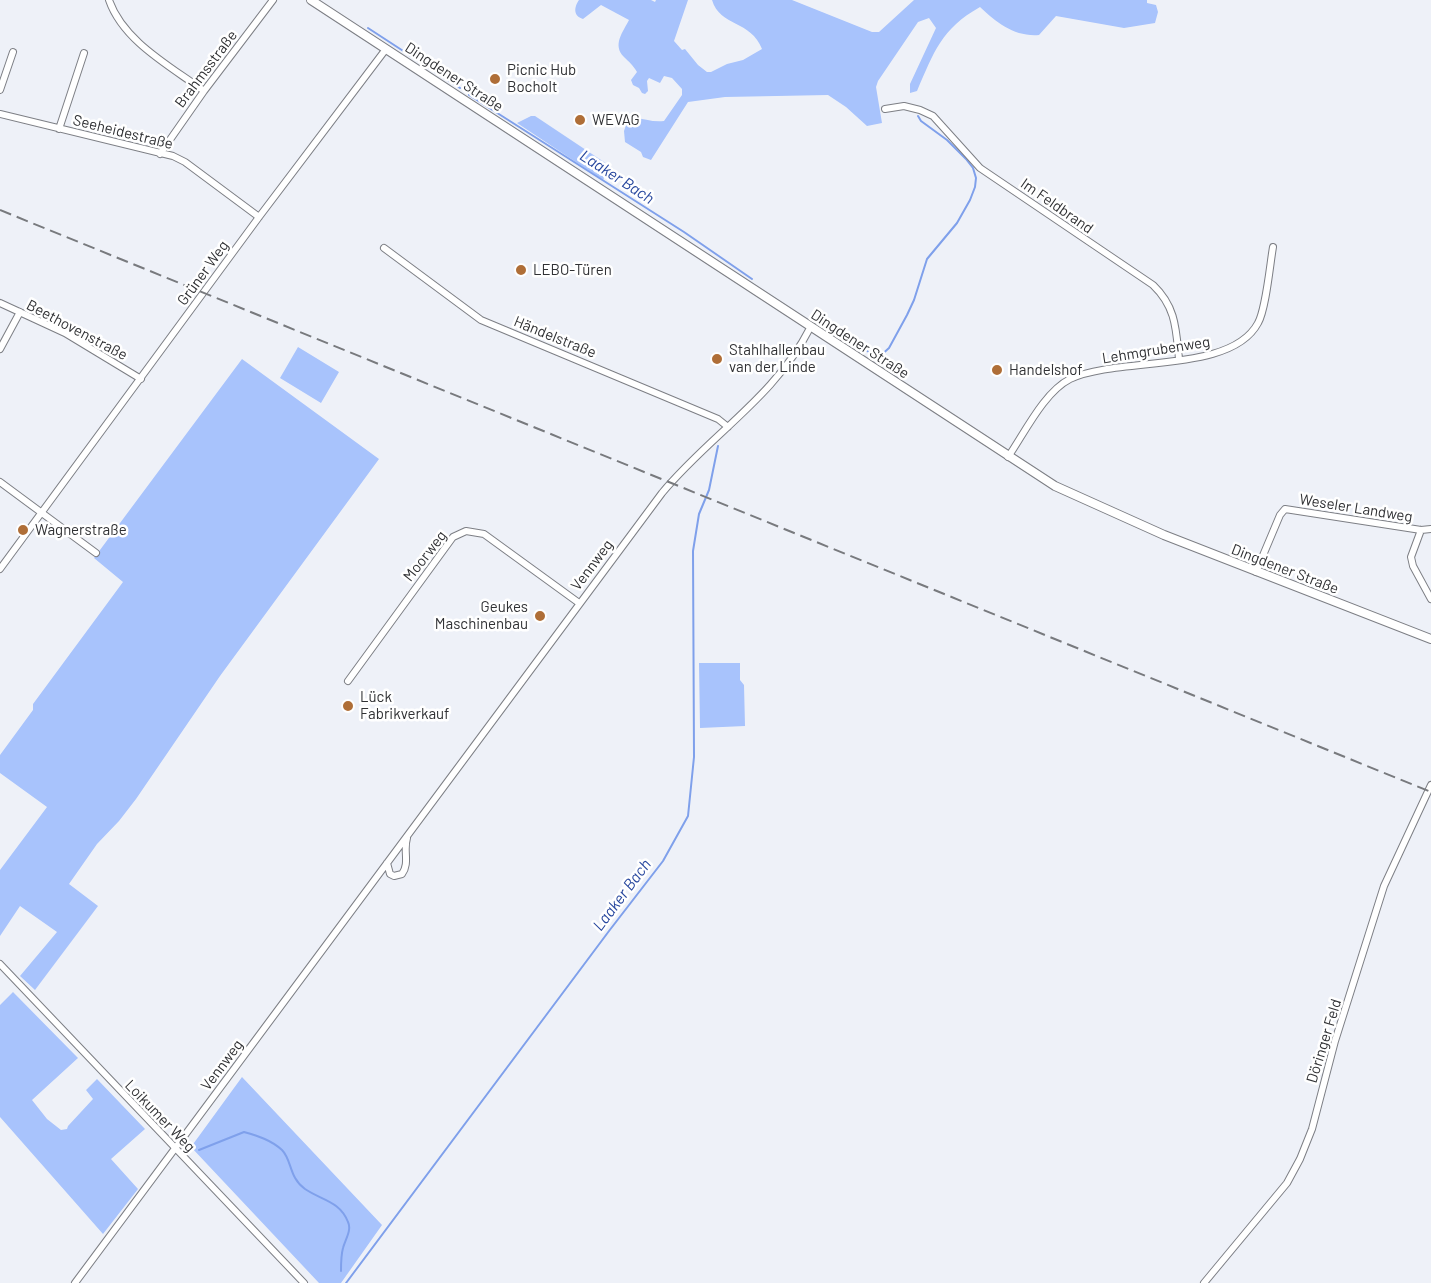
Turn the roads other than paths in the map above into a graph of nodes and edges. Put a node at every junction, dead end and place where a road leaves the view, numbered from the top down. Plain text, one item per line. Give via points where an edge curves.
1 (109, 0) edge
2 (273, 0) edge
3 (311, 0) edge
4 (386, 49) junction
5 (13, 52) dead end
6 (84, 53) dead end
7 (0, 90) edge
8 (204, 91) junction
9 (885, 110) dead end
10 (0, 114) edge
11 (59, 129) junction
12 (160, 154) junction
13 (259, 217) junction
14 (1273, 247) dead end
15 (384, 248) dead end
16 (0, 303) edge
17 (20, 312) junction
18 (810, 328) junction
19 (0, 349) edge
20 (1179, 359) junction
21 (141, 379) junction
22 (728, 427) junction
23 (1008, 457) junction
24 (0, 482) edge
25 (41, 513) junction
26 (1431, 529) edge
27 (1421, 530) junction
28 (96, 553) dead end
29 (0, 569) edge
30 (1256, 572) junction
31 (1431, 599) edge
32 (579, 603) junction
33 (1431, 639) edge
34 (348, 681) dead end
35 (1431, 785) edge
36 (410, 832) junction
37 (387, 862) junction
38 (0, 964) edge
39 (175, 1149) junction
40 (75, 1283) edge
41 (304, 1283) edge
42 (1204, 1283) edge

1 - 8 street via 124,27 140,43
2 - 8 street, Brahmsstraße
3 - 4 main road, Dingdener Straße
4 - 13 street, Grüner Weg
4 - 18 main road, Dingdener Straße
5 - 7 street
6 - 11 street
8 - 12 street, Brahmsstraße
9 - 20 street, Im Feldbrand via 904,106 933,116 980,168 1153,285 1171,309
10 - 11 street, Seeheidestraße
11 - 12 street, Seeheidestraße
12 - 13 street, Seeheidestraße via 185,162
13 - 21 street, Grüner Weg
14 - 20 street, Lehmgrubenweg via 1259,323 1230,348
15 - 22 street, Händelstraße via 481,320 708,414
16 - 17 street, Beethovenstraße
17 - 19 street
17 - 21 street, Beethovenstraße via 65,333
18 - 22 street, Vennweg via 761,397
18 - 23 main road, Dingdener Straße
20 - 23 street, Lehmgrubenweg via 1089,372 1068,380 1048,398
21 - 25 street, Grüner Weg
22 - 32 street, Vennweg via 670,483
23 - 30 main road, Dingdener Straße via 1055,486 1114,514
24 - 25 street
25 - 28 street
25 - 29 street, Grüner Weg
26 - 27 street, Weseler Landweg
27 - 30 street, Weseler Landweg via 1284,509
27 - 31 street, Weseler Landweg via 1411,557
30 - 33 main road, Dingdener Straße
32 - 34 street, Moorweg via 484,534 466,531 453,537
32 - 36 street, Vennweg
35 - 42 street, Döringer Feld via 1384,886 1300,1159 1287,1183
36 - 37 street, Vennweg
36 - 37 street, Vennweg via 402,874 390,873
37 - 39 street, Vennweg
38 - 39 street, Loikumer Weg
39 - 40 street, Vennweg
39 - 41 street, Loikumer Weg

